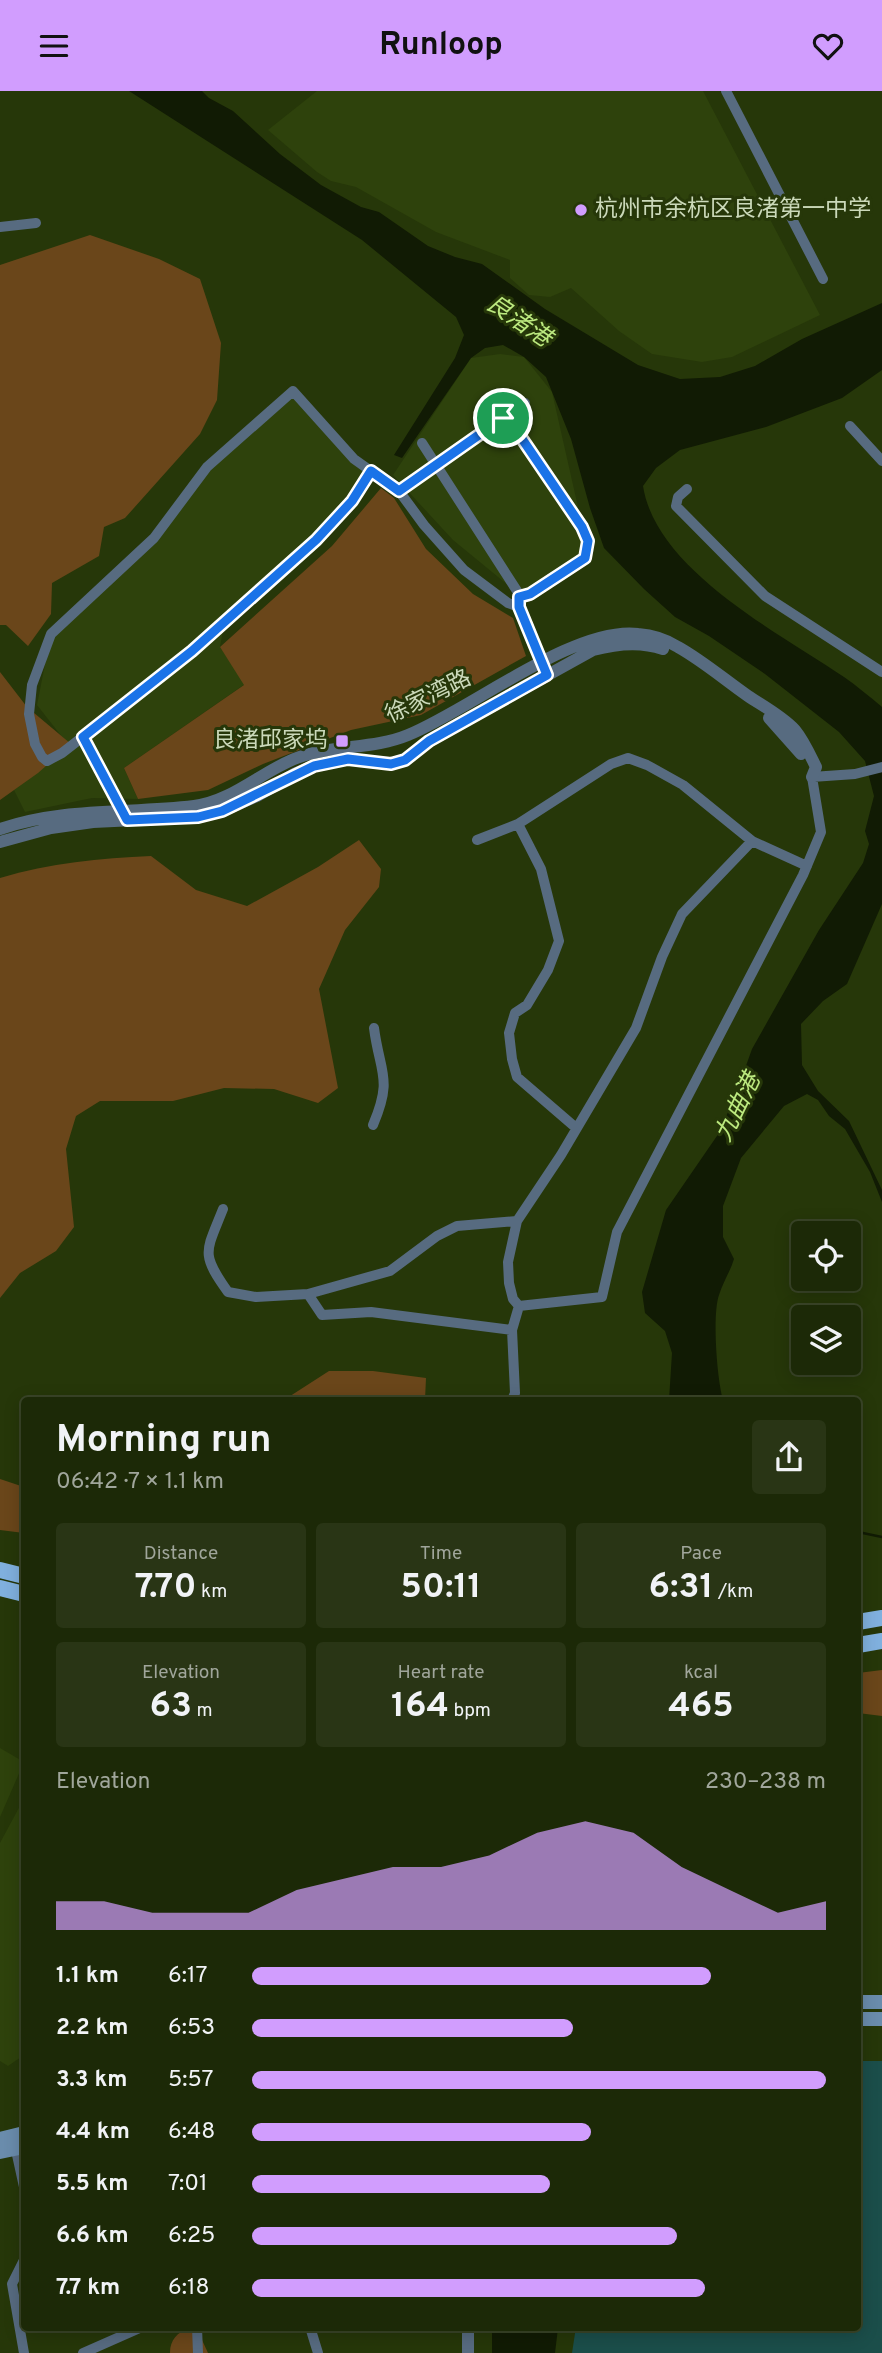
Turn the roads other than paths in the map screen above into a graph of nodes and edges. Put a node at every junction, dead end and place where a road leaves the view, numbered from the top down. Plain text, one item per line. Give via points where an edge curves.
1 (726, 91) edge
2 (36, 223) dead end
3 (0, 227) edge
4 (823, 279) dead end
5 (525, 403) dead end
6 (503, 418) junction
7 (850, 426) dead end
8 (422, 443) dead end
9 (882, 461) edge
10 (436, 465) junction
11 (371, 471) junction
12 (687, 489) dead end
13 (399, 491) junction
14 (519, 602) junction
15 (545, 669) junction
16 (882, 672) edge
17 (83, 737) junction
18 (882, 767) edge
19 (812, 777) junction
20 (125, 815) junction
21 (518, 824) junction
22 (0, 829) edge
23 (477, 840) dead end
24 (752, 841) junction
25 (0, 842) edge
26 (807, 866) junction
27 (374, 1028) dead end
28 (373, 1125) dead end
29 (575, 1127) junction
30 (223, 1209) dead end
31 (517, 1221) junction
32 (308, 1294) junction
33 (519, 1306) junction
34 (512, 1330) junction
35 (513, 1397) edge
36 (0, 1570) edge
37 (21, 1575) edge
38 (0, 1588) edge
39 (21, 1593) edge
40 (882, 1618) edge
41 (861, 1622) edge
42 (882, 1641) edge
43 (861, 1644) edge
44 (861, 2002) edge
45 (882, 2002) edge
46 (861, 2019) edge
47 (882, 2019) edge
48 (21, 2134) edge
49 (0, 2139) edge
50 (21, 2151) edge
51 (0, 2152) edge
52 (21, 2266) edge
53 (133, 2331) edge
54 (197, 2331) edge
55 (311, 2331) edge
56 (468, 2331) edge
57 (24, 2353) edge
58 (83, 2353) edge
59 (198, 2353) edge
60 (318, 2353) edge
61 (468, 2353) edge

1 - 4 street
2 - 3 street
5 - 6 street
6 - 10 street
6 - 14 street via 514,427 588,541 585,558
7 - 9 street
8 - 10 street
10 - 13 street
10 - 14 street
11 - 13 street
11 - 17 street via 352,501 316,540 192,651
11 - 17 street via 354,459 293,391 207,467 154,538 51,634 30,699 35,744 47,761
12 - 16 street via 676,506 765,596
13 - 14 street via 464,571 508,603
14 - 15 street
15 - 19 street, 徐家湾路 via 615,644 653,645 675,654 773,721 799,748
15 - 20 street, 徐家湾路 via 395,740 294,759 238,791 196,806
15 - 20 street, 徐家湾路 via 405,760 391,764 348,759 314,766 222,811 198,817
17 - 20 street
18 - 19 street
19 - 26 street, 徐家湾路 via 821,832
20 - 22 street, 徐家湾路 via 50,816
20 - 25 street, 徐家湾路
21 - 23 street
21 - 24 street via 611,764 628,758 683,785
21 - 29 street via 541,869 559,941 527,1005 515,1013 509,1033 512,1059 517,1077
24 - 26 street
24 - 29 street via 682,914 636,1028
26 - 33 street, 徐家湾路 via 617,1232 602,1297
27 - 28 street via 386,1084
29 - 31 street
30 - 32 street via 207,1251 211,1268 229,1292 257,1297
31 - 32 street via 457,1226 390,1271
31 - 33 street via 508,1262 511,1291
32 - 34 street via 322,1315 370,1312
33 - 34 street
34 - 35 street
36 - 37 highway
38 - 39 highway
40 - 41 highway
42 - 43 highway
44 - 45 main road
46 - 47 main road
48 - 49 main road
50 - 51 main road
52 - 57 street via 12,2284
53 - 58 street
54 - 59 street
55 - 60 street
56 - 61 street

